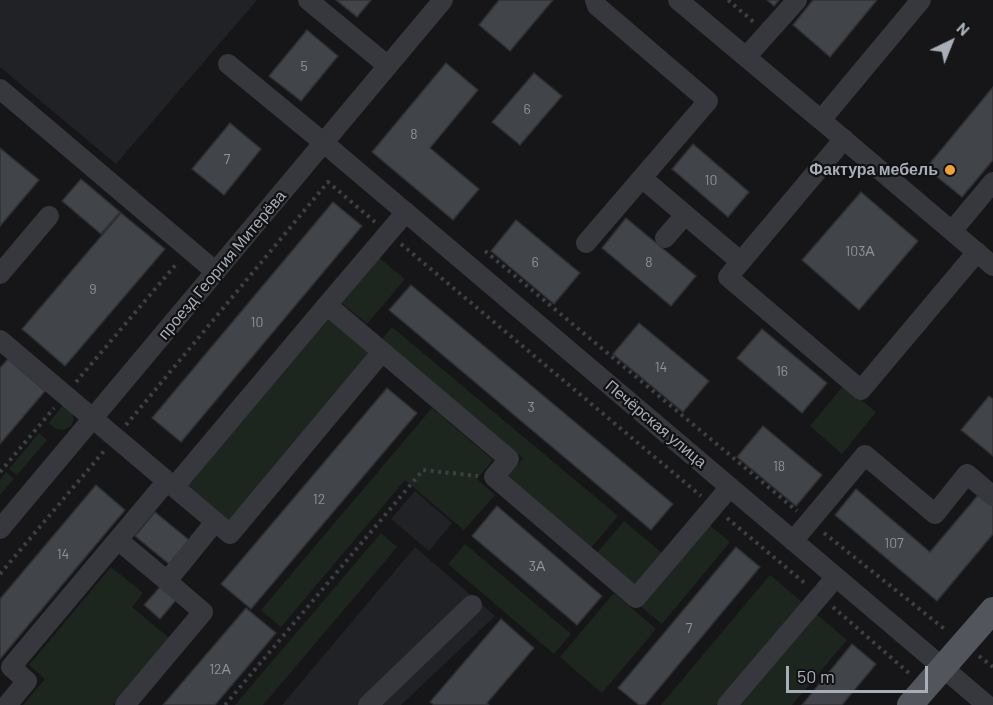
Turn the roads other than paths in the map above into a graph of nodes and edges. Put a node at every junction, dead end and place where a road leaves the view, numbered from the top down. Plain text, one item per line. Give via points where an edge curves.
1 (308, 0) edge
2 (443, 0) edge
3 (595, 0) edge
4 (678, 0) edge
5 (797, 0) edge
6 (921, 0) edge
7 (746, 57) junction
8 (228, 64) dead end
9 (388, 66) junction
10 (0, 89) edge
11 (821, 120) junction
12 (844, 139) junction
13 (324, 143) junction
14 (642, 178) junction
15 (993, 182) edge
16 (406, 212) junction
17 (684, 215) junction
18 (49, 216) dead end
19 (952, 231) junction
20 (664, 238) dead end
21 (586, 243) dead end
22 (977, 252) junction
23 (741, 262) junction
24 (993, 266) edge
25 (216, 272) junction
26 (0, 274) edge
27 (327, 305) junction
28 (0, 340) edge
29 (382, 352) junction
30 (93, 419) junction
31 (170, 484) junction
32 (730, 487) junction
33 (993, 496) edge
34 (215, 522) junction
35 (0, 529) edge
36 (118, 540) junction
37 (793, 541) junction
38 (836, 577) junction
39 (166, 581) junction
40 (472, 605) dead end
41 (993, 609) edge
42 (943, 667) junction
43 (7, 705) edge
44 (125, 705) edge
45 (368, 705) edge
46 (727, 705) edge
47 (910, 705) edge
48 (987, 705) edge

1 - 9 street
2 - 9 street, проезд Георгия Митерёва
3 - 14 street via 597,6 708,101
4 - 7 street
5 - 7 street
6 - 11 street
7 - 11 street
8 - 13 street, Печёрская улица
9 - 13 street, проезд Георгия Митерёва
10 - 25 street
11 - 12 street
12 - 19 street
12 - 23 street
13 - 16 street, Печёрская улица
13 - 25 street, проезд Георгия Митерёва
14 - 17 street
14 - 21 street
15 - 19 street
16 - 27 street
16 - 32 street, Печёрская улица
17 - 20 street
17 - 23 street
18 - 26 street
19 - 22 street
22 - 23 street via 861,390 728,278
22 - 24 street
25 - 30 street, проезд Георгия Митерёва
27 - 29 street
27 - 31 street
28 - 30 street
29 - 32 street via 509,459 494,477 636,598
29 - 34 street via 230,534
30 - 31 street
30 - 35 street, проезд Георгия Митерёва
31 - 34 street
31 - 36 street
32 - 37 street, Печёрская улица
33 - 37 street via 968,474 935,514 865,455
34 - 39 street
36 - 39 street
36 - 43 street via 11,667 27,681
37 - 38 street, Печёрская улица
38 - 42 street, Печёрская улица
38 - 46 street
39 - 44 street via 203,612
40 - 45 street
41 - 42 main road
42 - 47 main road
42 - 48 street, Печёрская улица

